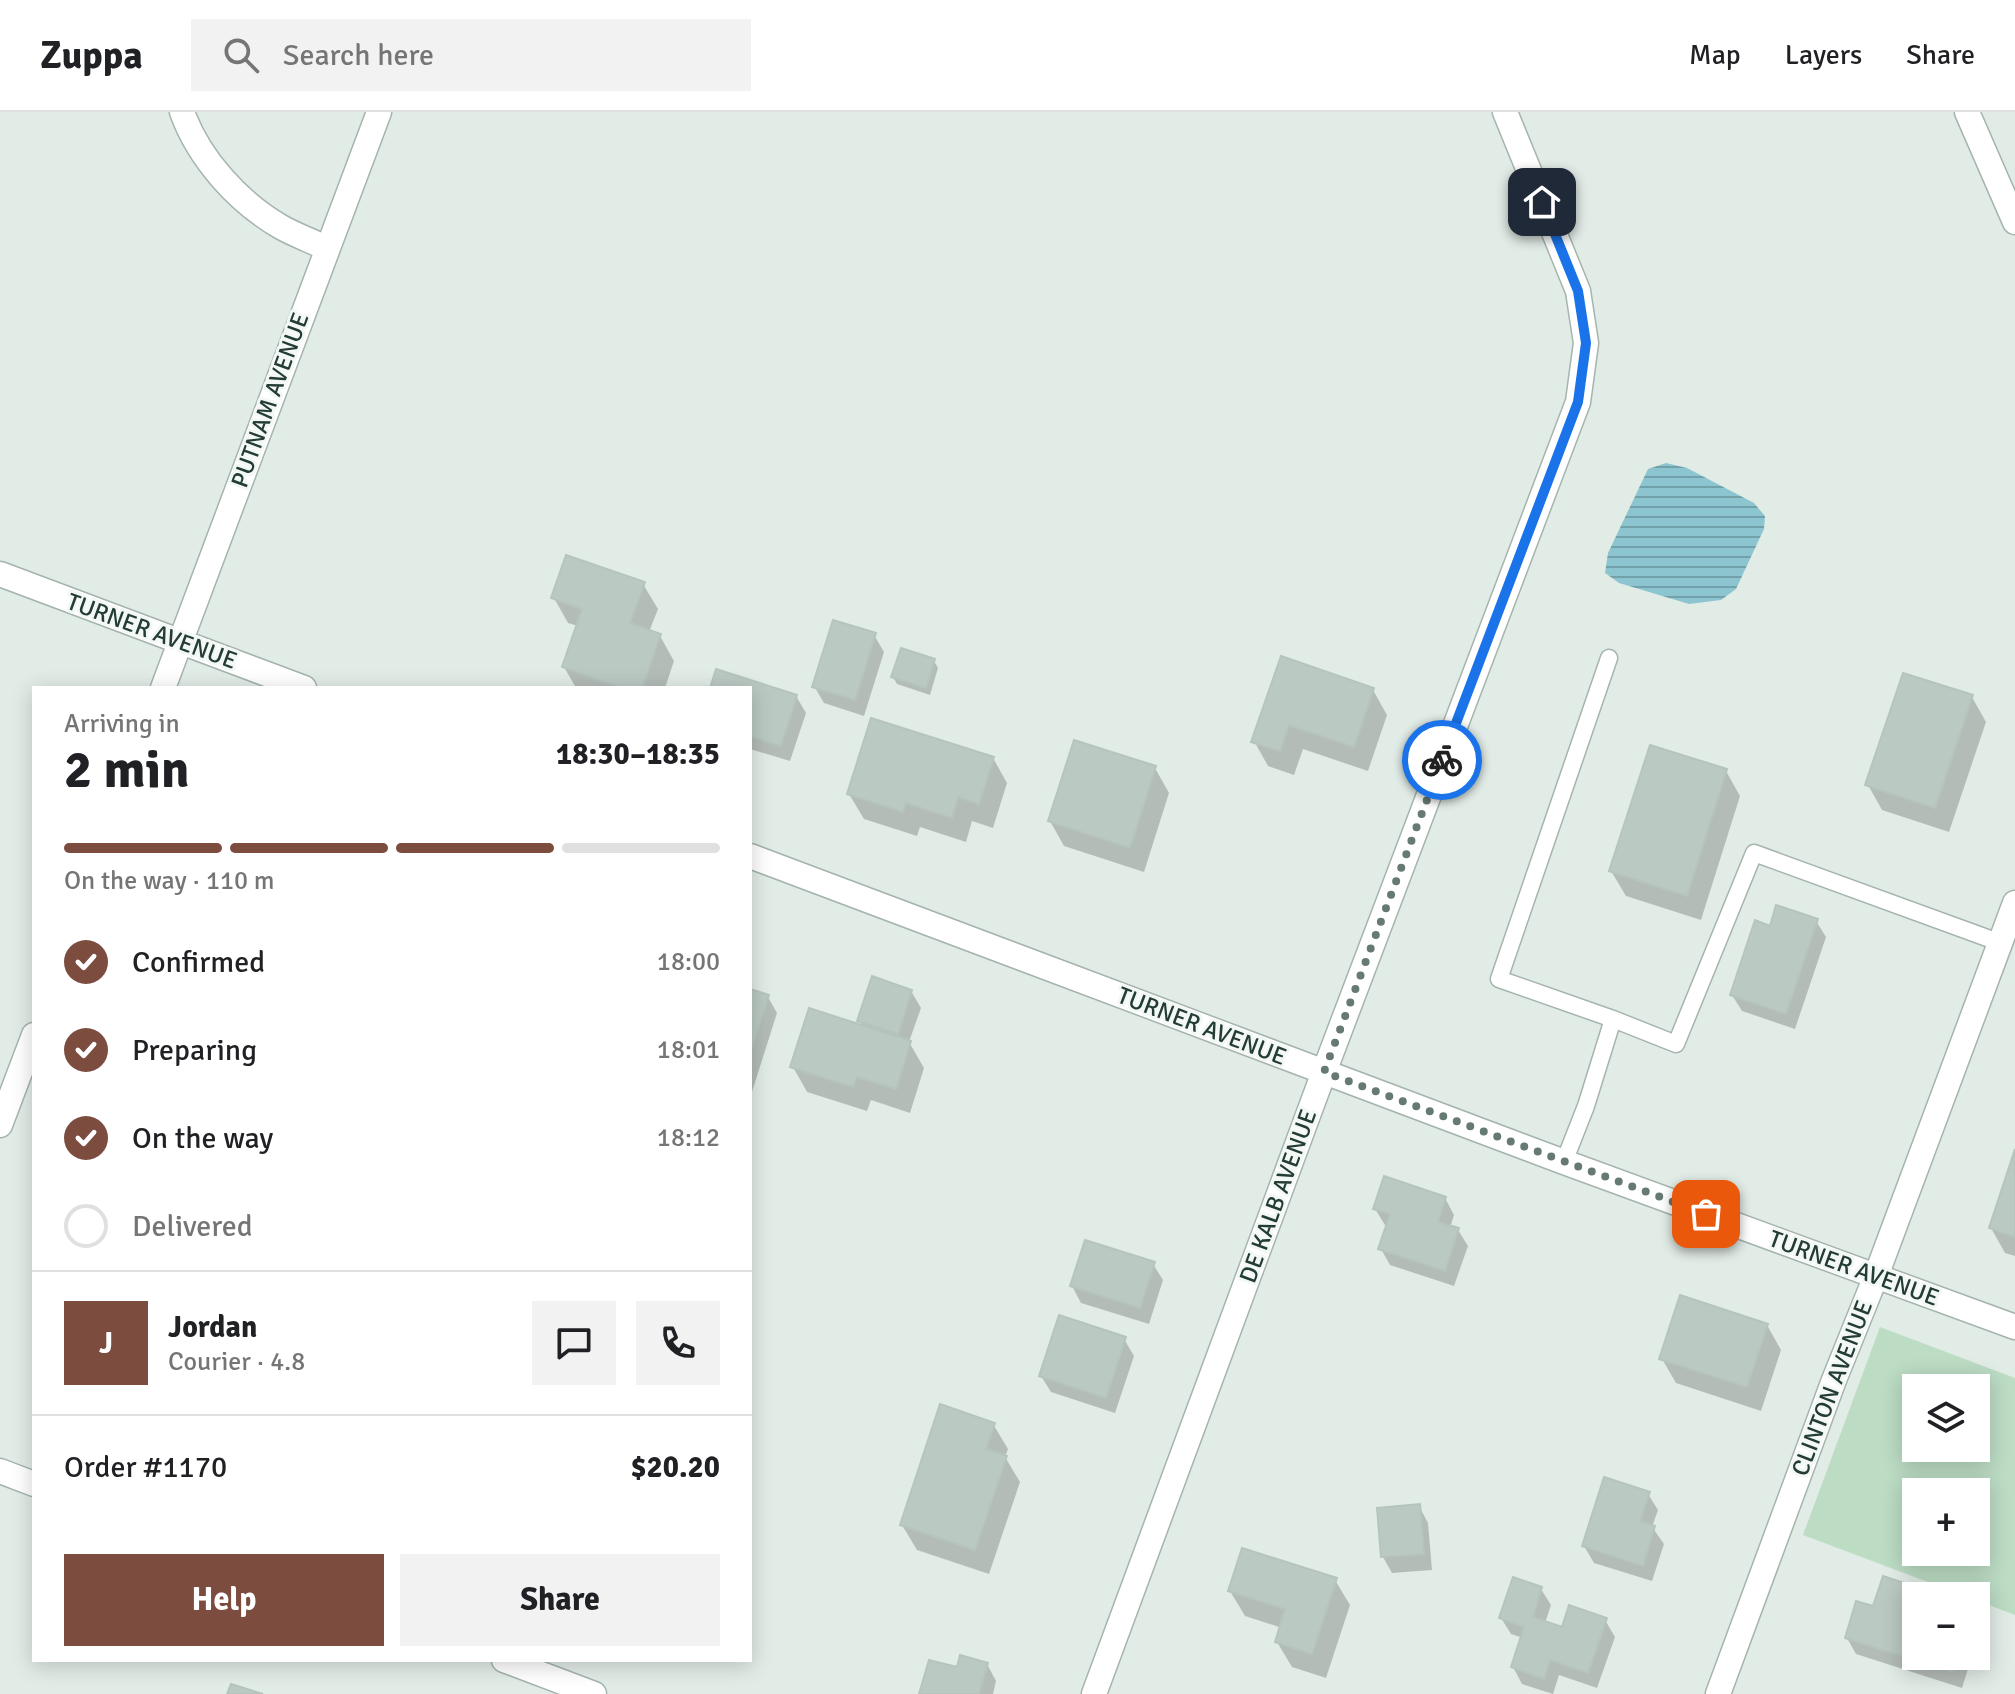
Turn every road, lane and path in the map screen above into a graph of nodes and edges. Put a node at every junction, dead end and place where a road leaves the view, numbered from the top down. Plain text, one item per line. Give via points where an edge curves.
1 (182, 112) edge
2 (379, 112) edge
3 (1505, 112) edge
4 (1967, 112) edge
5 (2015, 222) edge
6 (326, 248) junction
7 (0, 574) edge
8 (179, 641) junction
9 (1609, 658) dead end
10 (164, 686) edge
11 (299, 686) edge
12 (752, 857) edge
13 (2015, 903) edge
14 (2001, 943) junction
15 (1613, 1019) junction
16 (32, 1040) edge
17 (1324, 1072) junction
18 (0, 1125) edge
19 (1564, 1162) junction
20 (1876, 1276) junction
21 (2015, 1327) edge
22 (0, 1471) edge
23 (32, 1483) edge
24 (509, 1662) edge
25 (594, 1694) edge
26 (1094, 1694) edge
27 (1718, 1694) edge

1 - 6 street via 198,148 250,205
2 - 6 street, PUTNAM AVENUE
3 - 17 street, DE KALB AVENUE via 1578,291 1586,343 1578,402
4 - 5 street
6 - 8 street, PUTNAM AVENUE
7 - 8 street, TURNER AVENUE
8 - 10 street, PUTNAM AVENUE
8 - 11 street, TURNER AVENUE
9 - 15 lane via 1499,979
12 - 17 street, TURNER AVENUE
13 - 14 street, CLINTON AVENUE
14 - 15 lane via 1754,853 1676,1044
14 - 20 street, CLINTON AVENUE
15 - 19 lane
16 - 18 street
17 - 19 street, TURNER AVENUE
17 - 26 street, DE KALB AVENUE
19 - 20 street, TURNER AVENUE
20 - 21 street, TURNER AVENUE
20 - 27 street, CLINTON AVENUE
22 - 23 street
24 - 25 street

